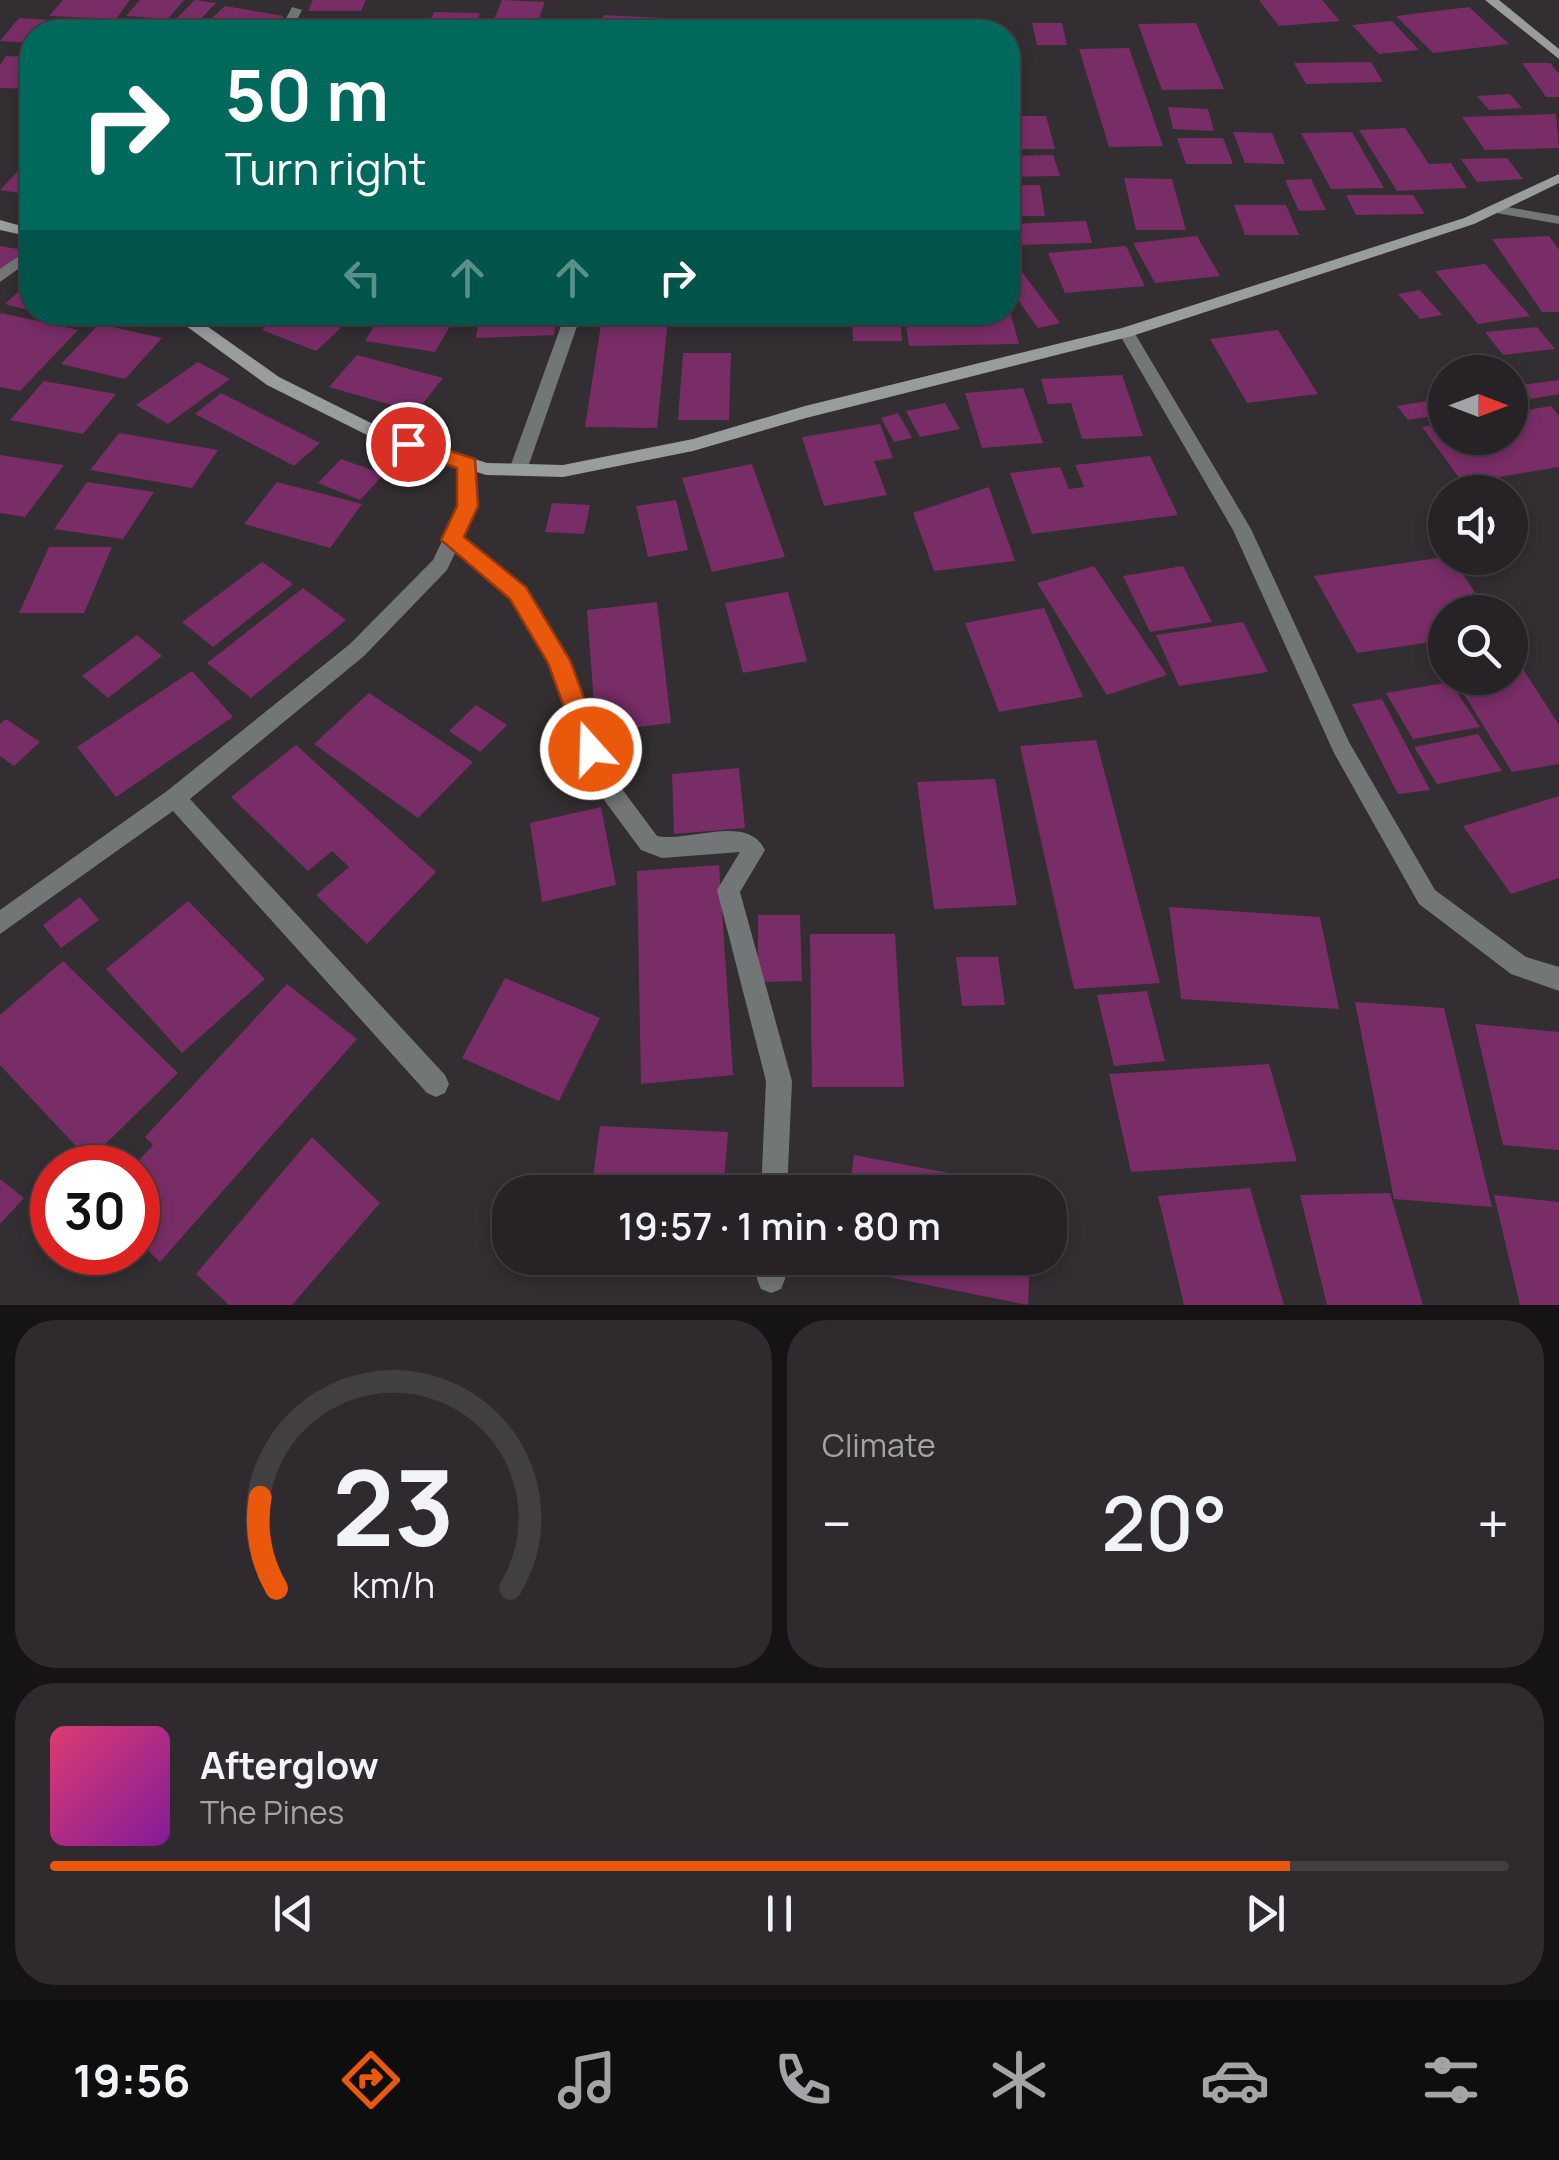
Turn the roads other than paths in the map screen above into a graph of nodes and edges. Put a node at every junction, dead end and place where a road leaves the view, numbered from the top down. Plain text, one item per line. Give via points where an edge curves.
1 (1491, 0) edge
2 (296, 10) dead end
3 (291, 20) edge
4 (1559, 55) edge
5 (1559, 178) edge
6 (1496, 208) junction
7 (1559, 220) edge
8 (20, 261) edge
9 (0, 277) edge
10 (193, 325) edge
11 (569, 325) edge
12 (1126, 332) junction
13 (468, 464) junction
14 (518, 470) junction
15 (452, 540) junction
16 (174, 798) junction
17 (0, 923) edge
18 (1559, 979) edge
19 (436, 1084) dead end
20 (775, 1175) edge

1 - 4 street
2 - 3 street
5 - 6 street
6 - 7 street
6 - 12 street
8 - 9 street
10 - 13 street via 343,418
11 - 14 street
12 - 14 street via 628,460 563,471
12 - 18 street via 1242,529 1341,747 1427,897 1519,966
13 - 14 street
13 - 15 street via 468,506
15 - 16 street via 440,566 357,650
15 - 20 street via 518,593 559,660 602,778 649,843 662,848 743,841 754,850 728,890 779,1081
16 - 17 street
16 - 19 street

